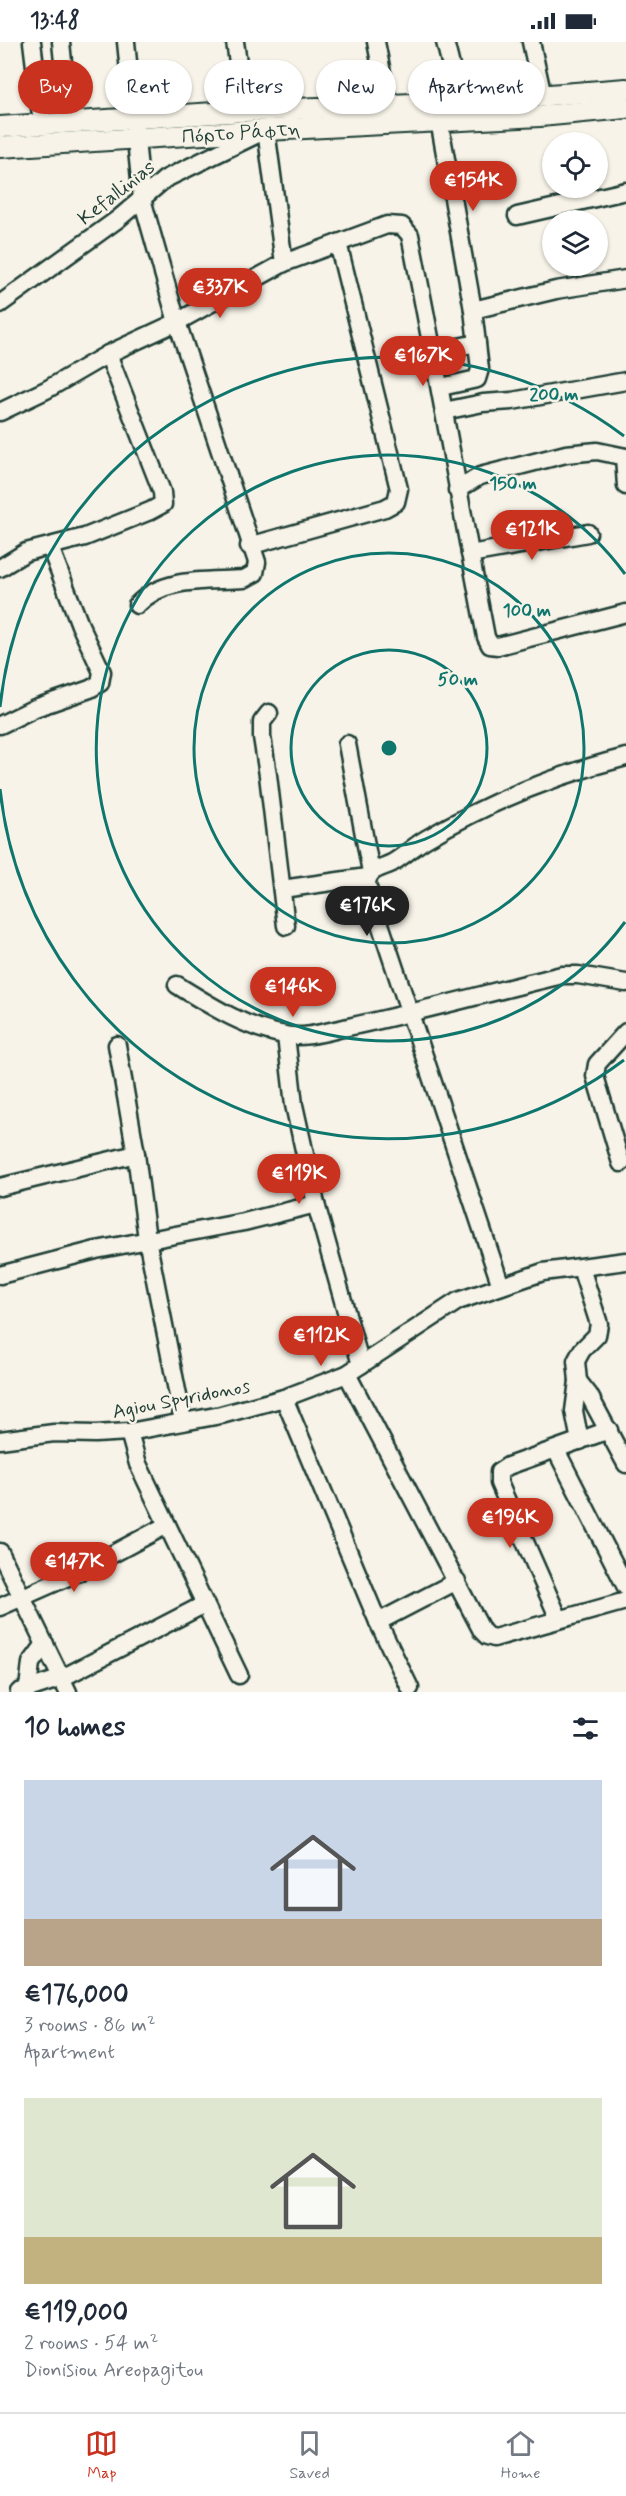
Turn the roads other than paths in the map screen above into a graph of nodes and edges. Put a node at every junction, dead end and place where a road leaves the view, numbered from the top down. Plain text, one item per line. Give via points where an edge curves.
1 (32, 42) edge
2 (61, 42) edge
3 (126, 42) edge
4 (235, 42) edge
5 (376, 42) edge
6 (445, 42) edge
7 (531, 42) edge
8 (238, 60) edge
9 (379, 60) edge
10 (450, 60) edge
11 (535, 60) edge
12 (626, 89) edge
13 (545, 97) edge
14 (626, 108) edge
15 (204, 114) edge
16 (134, 118) junction
17 (440, 120) junction
18 (69, 122) junction
19 (42, 124) junction
20 (0, 127) edge
21 (266, 130) junction
22 (135, 138) junction
23 (0, 147) edge
24 (626, 191) edge
25 (142, 199) junction
26 (517, 216) dead end
27 (338, 243) junction
28 (284, 263) junction
29 (626, 279) edge
30 (0, 304) edge
31 (473, 310) junction
32 (177, 322) junction
33 (477, 343) junction
34 (434, 352) junction
35 (108, 354) junction
36 (626, 381) edge
37 (441, 387) junction
38 (444, 411) junction
39 (0, 412) edge
40 (625, 457) edge
41 (626, 486) edge
42 (457, 490) junction
43 (588, 533) dead end
44 (249, 546) junction
45 (50, 547) junction
46 (470, 554) junction
47 (0, 568) edge
48 (137, 605) dead end
49 (626, 613) edge
50 (269, 713) dead end
51 (0, 725) edge
52 (346, 744) dead end
53 (626, 757) edge
54 (369, 875) junction
55 (282, 889) junction
56 (286, 926) dead end
57 (626, 983) edge
58 (177, 985) dead end
59 (412, 1014) junction
60 (626, 1032) edge
61 (286, 1036) junction
62 (117, 1045) dead end
63 (136, 1154) junction
64 (621, 1163) dead end
65 (0, 1187) edge
66 (316, 1204) junction
67 (147, 1239) junction
68 (626, 1261) edge
69 (581, 1268) junction
70 (0, 1275) edge
71 (501, 1286) junction
72 (361, 1365) junction
73 (347, 1374) junction
74 (578, 1381) junction
75 (284, 1398) junction
76 (183, 1421) junction
77 (609, 1430) junction
78 (129, 1432) junction
79 (0, 1440) edge
80 (580, 1441) junction
81 (556, 1450) junction
82 (626, 1464) edge
83 (167, 1525) junction
84 (0, 1552) edge
85 (457, 1581) junction
86 (626, 1587) edge
87 (21, 1597) junction
88 (626, 1601) edge
89 (205, 1604) junction
90 (0, 1607) edge
91 (559, 1619) junction
92 (378, 1622) junction
93 (45, 1644) junction
94 (239, 1676) dead end
95 (65, 1685) edge
96 (410, 1688) dead end
97 (24, 1690) edge

1 - 19 street
2 - 18 street
3 - 16 street
4 - 8 street
5 - 9 street
6 - 10 street
7 - 11 street
12 - 13 main road, Πόρτο Ράφτη
14 - 17 main road, Πόρτο Ράφτη
15 - 16 main road, Πόρτο Ράφτη
16 - 18 main road, Πόρτο Ράφτη
16 - 22 street
17 - 21 main road, Πόρτο Ράφτη
17 - 31 street
18 - 19 main road, Πόρτο Ράφτη
19 - 20 main road, Πόρτο Ράφτη
21 - 22 main road, Πόρτο Ράφτη
21 - 25 street, Kefallinias via 165,179
21 - 28 street
22 - 23 main road, Πόρτο Ράφτη
22 - 25 street
24 - 26 street
25 - 30 street, Kefallinias
25 - 32 street
27 - 28 street
27 - 34 street via 387,225 406,229
27 - 44 street via 399,489 396,501 386,508
28 - 32 street
29 - 31 street via 556,290
31 - 33 street
32 - 35 street
32 - 44 street
33 - 34 street
33 - 37 street via 477,379
34 - 37 street
35 - 39 street
35 - 45 street via 162,492 163,504 85,537
36 - 38 street
37 - 38 street
38 - 42 street
40 - 41 street
40 - 42 street via 597,451 566,454 480,476
42 - 46 street
43 - 46 street
44 - 48 street via 257,562 255,573 244,579 170,584 145,596
45 - 47 street via 26,552
45 - 51 street via 102,672 100,683
46 - 49 street via 490,645
50 - 55 street via 262,722 262,737
52 - 54 street
53 - 54 street via 533,785 445,829
54 - 55 street
54 - 59 street via 367,885
55 - 56 street
57 - 59 street via 562,975
58 - 61 street via 250,1025
59 - 61 street
59 - 71 street
60 - 64 street via 597,1064 595,1076
61 - 66 street via 294,1105
62 - 63 street
63 - 65 street
63 - 67 street
66 - 67 street via 244,1222
66 - 72 street
67 - 70 street
67 - 76 street
68 - 69 street, Agiou Spyridonos
69 - 71 street, Agiou Spyridonos via 543,1272
69 - 74 street via 599,1324 597,1335 576,1361
71 - 72 street, Agiou Spyridonos via 458,1301
72 - 73 street, Agiou Spyridonos
73 - 75 street, Agiou Spyridonos
73 - 85 street
74 - 77 street
74 - 80 street via 574,1411
75 - 76 street, Agiou Spyridonos
75 - 92 street
76 - 78 street, Agiou Spyridonos
77 - 80 street
77 - 82 street
78 - 79 street, Agiou Spyridonos via 54,1433
78 - 83 street via 138,1464
80 - 81 street
81 - 86 street
81 - 91 street via 508,1466 499,1472 499,1483
83 - 87 street via 77,1573
83 - 89 street
84 - 87 street
85 - 91 street via 487,1636 494,1638
85 - 92 street
87 - 90 street
87 - 93 street
88 - 91 street
89 - 94 street
89 - 95 street
92 - 96 street
93 - 95 street
93 - 97 street via 31,1663
95 - 97 street

